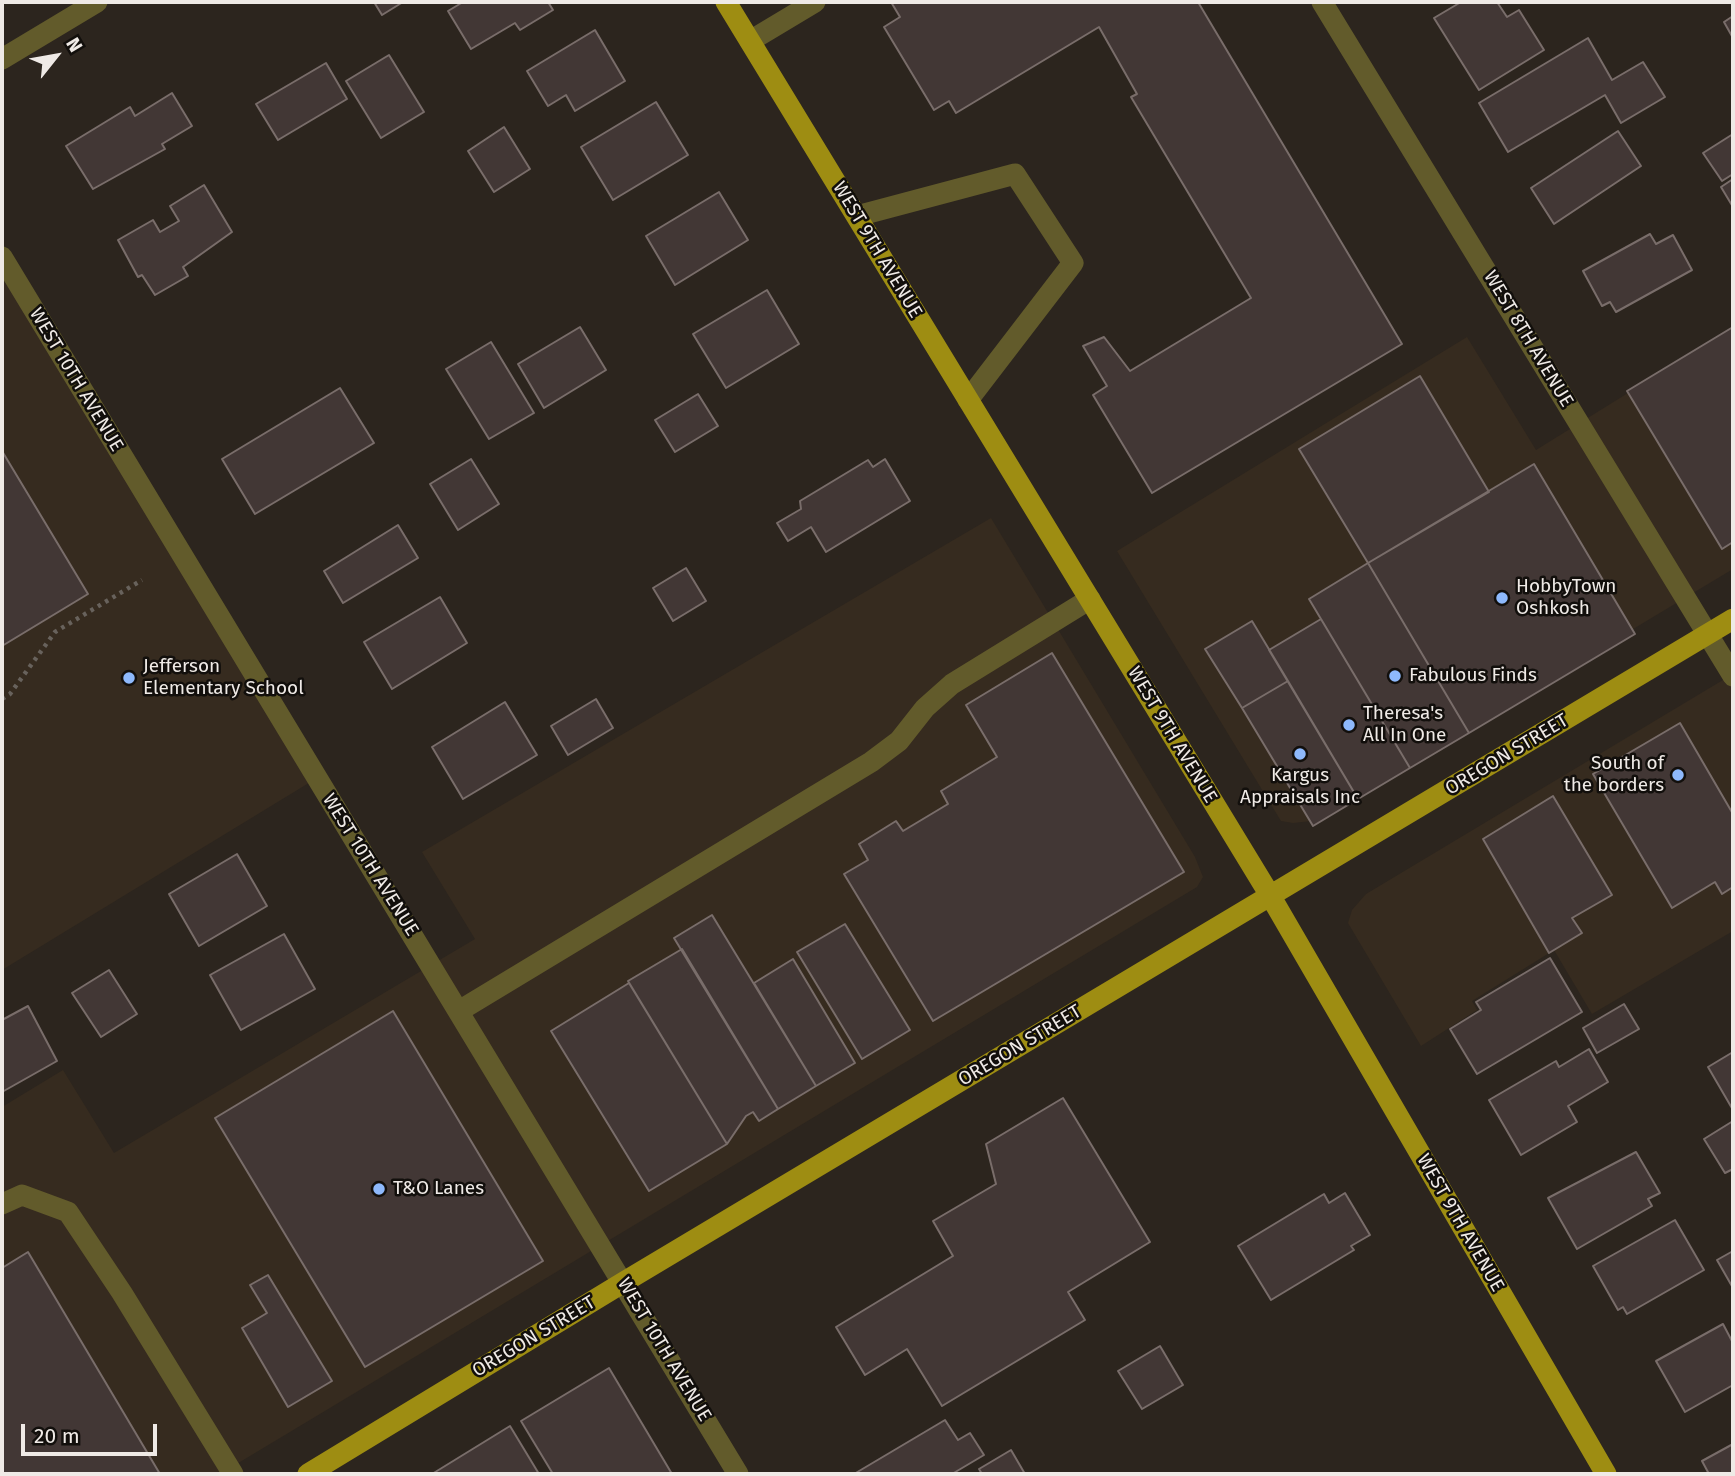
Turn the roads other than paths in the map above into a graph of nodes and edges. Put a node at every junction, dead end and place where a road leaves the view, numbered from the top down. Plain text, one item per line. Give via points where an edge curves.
1 (97, 2) edge
2 (726, 2) edge
3 (815, 2) edge
4 (1322, 2) edge
5 (750, 41) junction
6 (2, 59) edge
7 (857, 216) junction
8 (2, 257) edge
9 (968, 400) junction
10 (1090, 599) junction
11 (1733, 619) edge
12 (1709, 635) junction
13 (1733, 676) edge
14 (1270, 897) junction
15 (459, 1011) junction
16 (2, 1204) edge
17 (624, 1282) junction
18 (729, 1471) edge
19 (233, 1474) edge
20 (308, 1474) edge
21 (1606, 1474) edge

1 - 6 street
2 - 5 main road, WEST 9TH AVENUE
3 - 5 street
4 - 12 street, WEST 8TH AVENUE
5 - 7 main road, WEST 9TH AVENUE
7 - 9 main road, WEST 9TH AVENUE
7 - 9 street via 1015,174 1073,263
8 - 15 street, WEST 10TH AVENUE
9 - 10 main road, WEST 9TH AVENUE
10 - 14 main road, WEST 9TH AVENUE
10 - 15 street via 952,684 925,708 900,741 871,762
11 - 12 main road, OREGON STREET
12 - 13 street, WEST 8TH AVENUE
12 - 14 main road, OREGON STREET
14 - 17 main road, OREGON STREET
14 - 21 main road, WEST 9TH AVENUE
15 - 17 street, WEST 10TH AVENUE
16 - 19 street via 22,1195 68,1212
17 - 18 street, WEST 10TH AVENUE
17 - 20 main road, OREGON STREET

